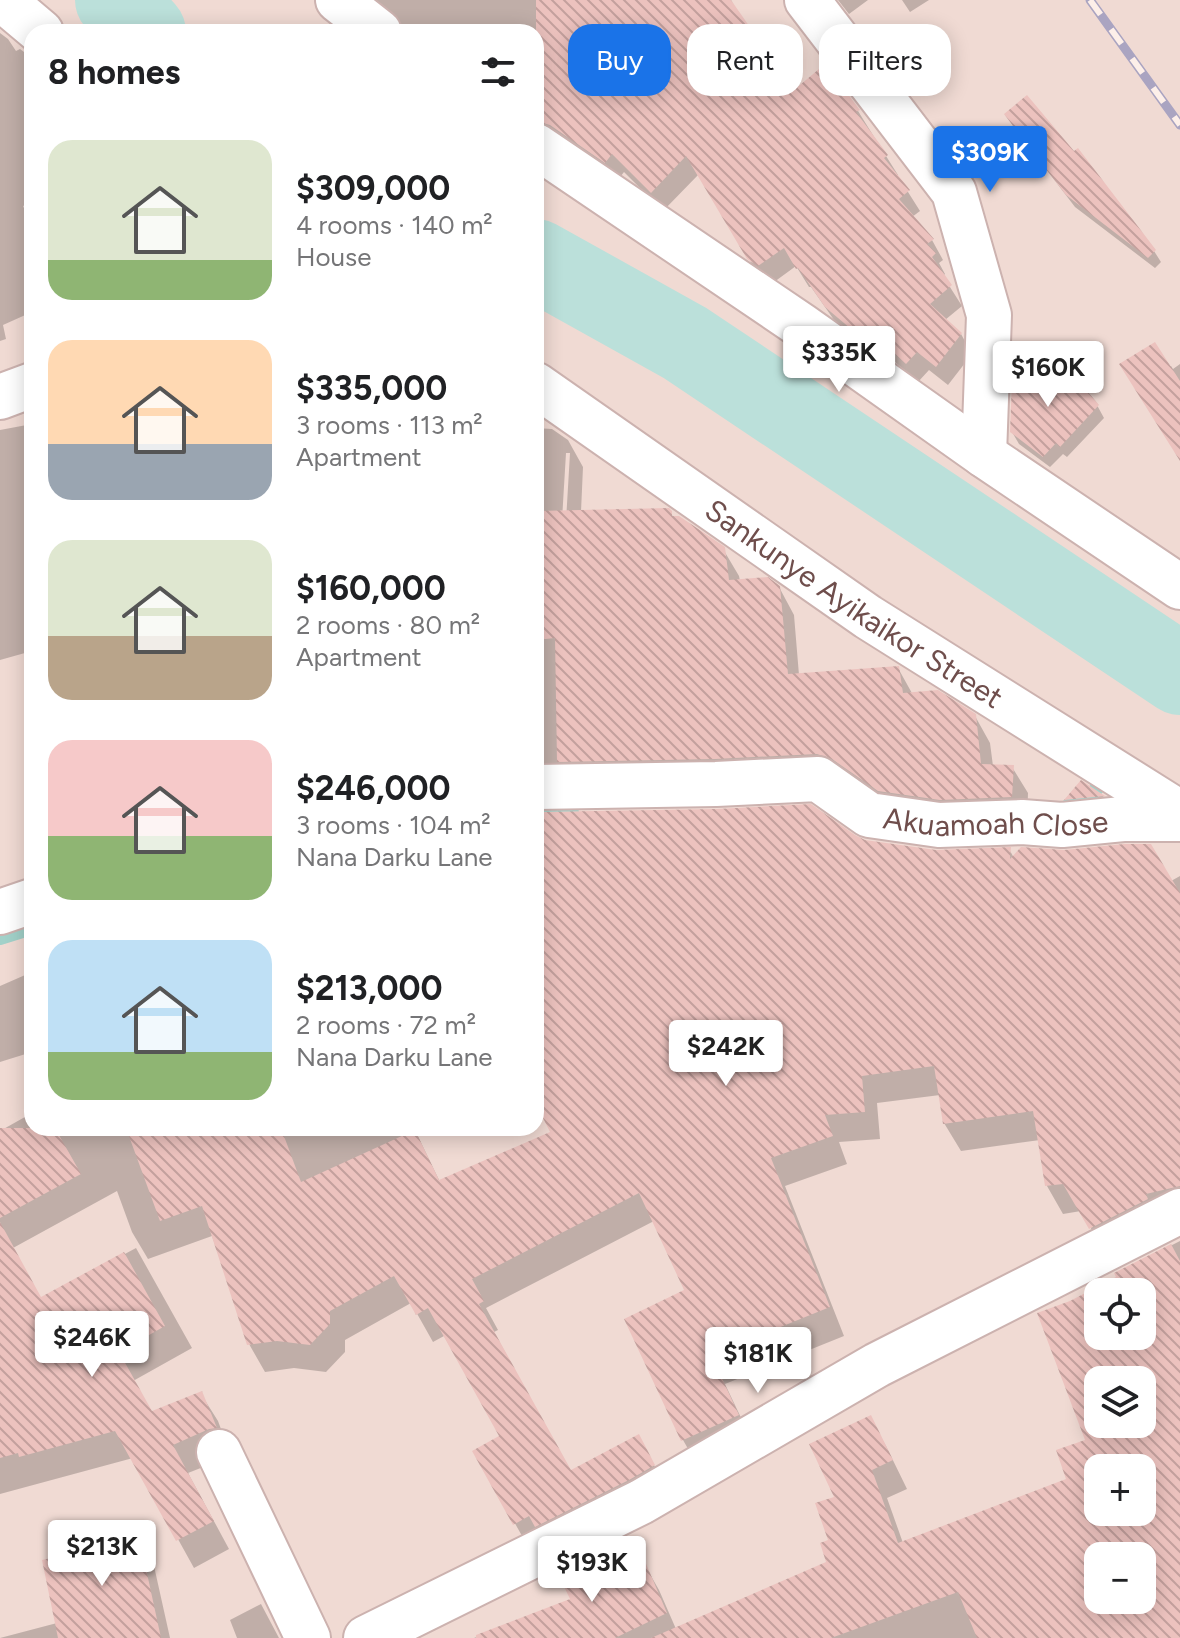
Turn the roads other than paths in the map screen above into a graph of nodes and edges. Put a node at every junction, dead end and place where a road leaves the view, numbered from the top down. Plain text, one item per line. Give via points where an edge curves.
1 (3, 0) edge
2 (338, 0) edge
3 (807, 0) edge
4 (32, 24) edge
5 (369, 24) edge
6 (544, 151) edge
7 (24, 388) edge
8 (544, 391) edge
9 (0, 397) edge
10 (984, 455) junction
11 (1180, 587) edge
12 (544, 787) edge
13 (1180, 813) edge
14 (1180, 819) edge
15 (24, 904) edge
16 (0, 912) edge
17 (1180, 1211) edge
18 (219, 1452) dead end
19 (308, 1638) edge
20 (366, 1638) edge

1 - 4 street
2 - 5 street
3 - 10 street via 954,192 989,315
6 - 10 street
7 - 9 street
8 - 13 street, Sankunye Ayikaikor Street via 868,617
10 - 11 street
12 - 14 street, Akuamoah Close via 818,779 869,815 939,825
15 - 16 street
17 - 20 street via 877,1365 641,1502
18 - 19 street

